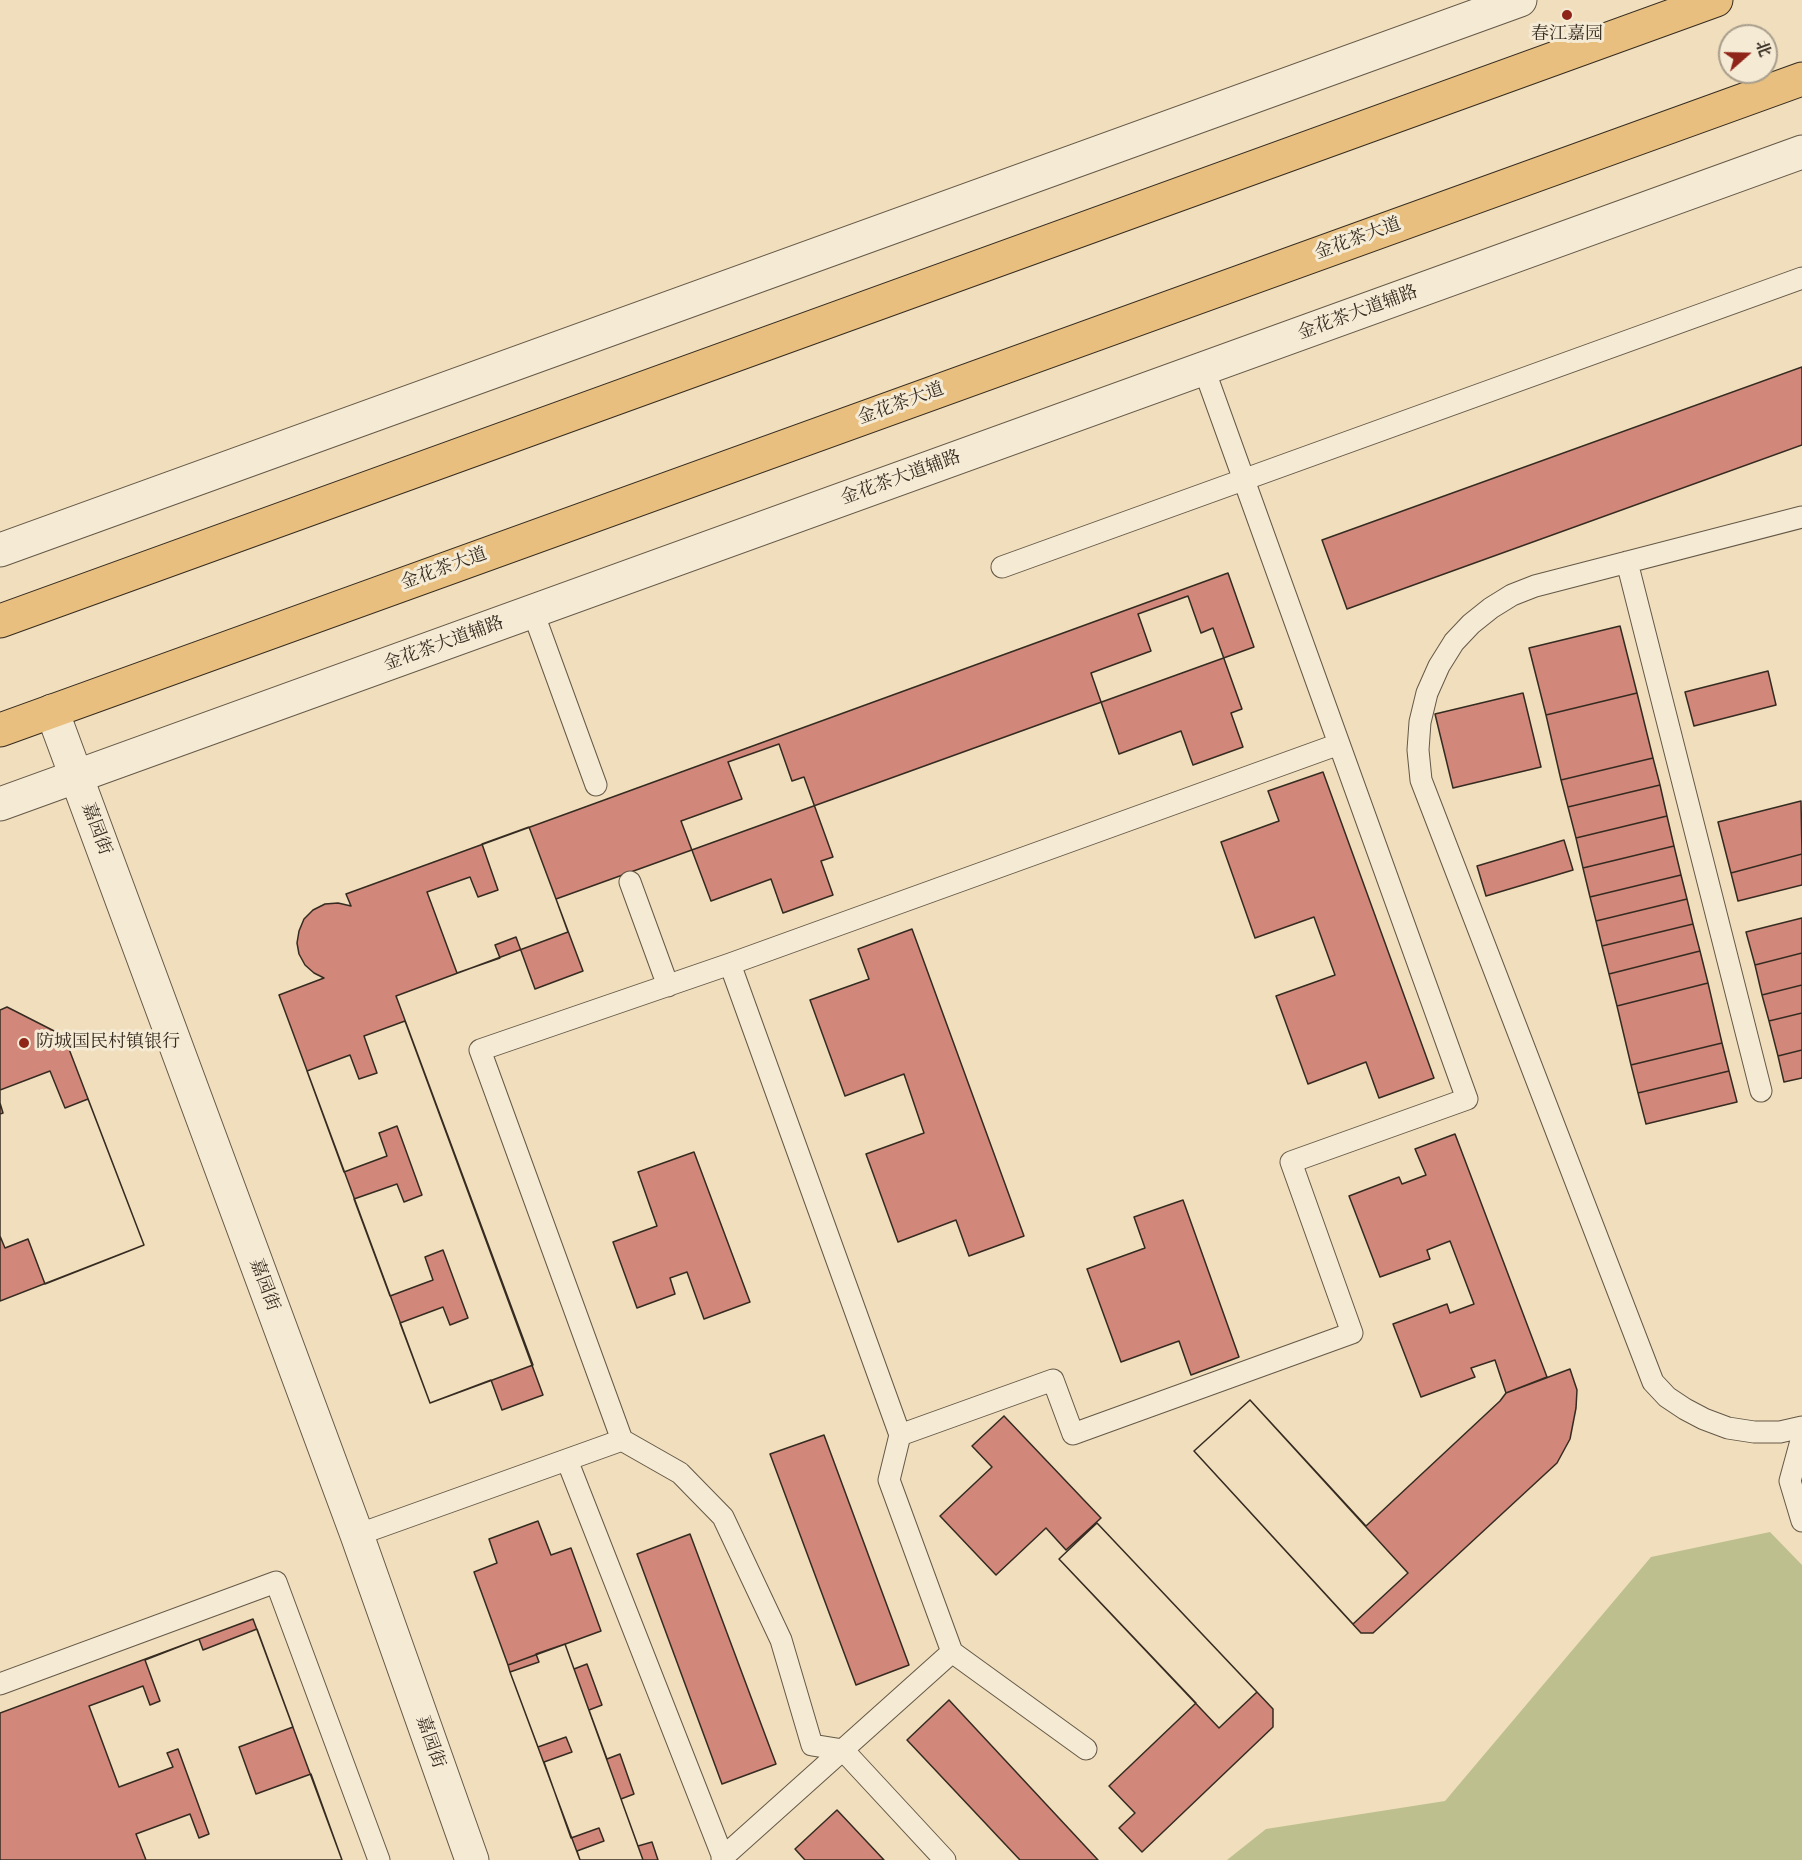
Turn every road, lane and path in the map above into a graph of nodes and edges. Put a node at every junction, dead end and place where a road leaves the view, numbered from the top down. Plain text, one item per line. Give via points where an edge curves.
1 (1520, 0) edge
2 (1716, 0) edge
3 (1802, 79) edge
4 (1802, 153) edge
5 (1802, 278) edge
6 (1204, 369) junction
7 (1243, 479) junction
8 (1802, 517) edge
9 (0, 550) edge
10 (1627, 562) junction
11 (1002, 567) dead end
12 (533, 612) junction
13 (0, 621) edge
14 (52, 711) junction
15 (0, 730) edge
16 (1339, 744) junction
17 (77, 777) junction
18 (596, 785) dead end
19 (0, 804) edge
20 (630, 882) dead end
21 (730, 964) junction
22 (668, 986) junction
23 (1761, 1091) dead end
24 (1802, 1426) edge
25 (900, 1435) junction
26 (1802, 1437) edge
27 (622, 1440) junction
28 (567, 1460) junction
29 (1802, 1521) edge
30 (357, 1535) junction
31 (952, 1652) junction
32 (0, 1684) edge
33 (1086, 1749) dead end
34 (843, 1750) junction
35 (723, 1859) edge
36 (379, 1860) edge
37 (472, 1860) edge
38 (945, 1860) edge

1 - 9 street
2 - 13 highway
3 - 14 highway, 金花茶大道
4 - 6 street, 金花茶大道辅路
5 - 7 lane
6 - 7 lane
6 - 12 street, 金花茶大道辅路
7 - 11 lane
7 - 16 lane
8 - 10 lane
10 - 23 lane
10 - 24 lane via 1512,595 1472,624 1449,650 1427,693 1418,750 1421,780 1653,1382 1685,1409 1728,1428 1780,1432
12 - 17 street, 金花茶大道辅路
12 - 18 lane
14 - 15 highway, 金花茶大道
14 - 17 street, 嘉园街
16 - 21 lane
16 - 25 lane via 1467,1099 1291,1162 1352,1333 1073,1434 1053,1380
17 - 19 street, 金花茶大道辅路
17 - 30 street, 嘉园街
20 - 22 lane
21 - 22 lane
21 - 25 lane
22 - 27 lane via 480,1050
25 - 31 lane via 889,1480
26 - 29 lane via 1790,1481
27 - 28 lane
27 - 34 lane via 680,1473 723,1517 781,1640 812,1745
28 - 30 lane
28 - 35 lane
30 - 37 street, 嘉园街
31 - 33 lane
31 - 34 lane
32 - 36 lane via 276,1582
34 - 35 lane
34 - 38 lane

